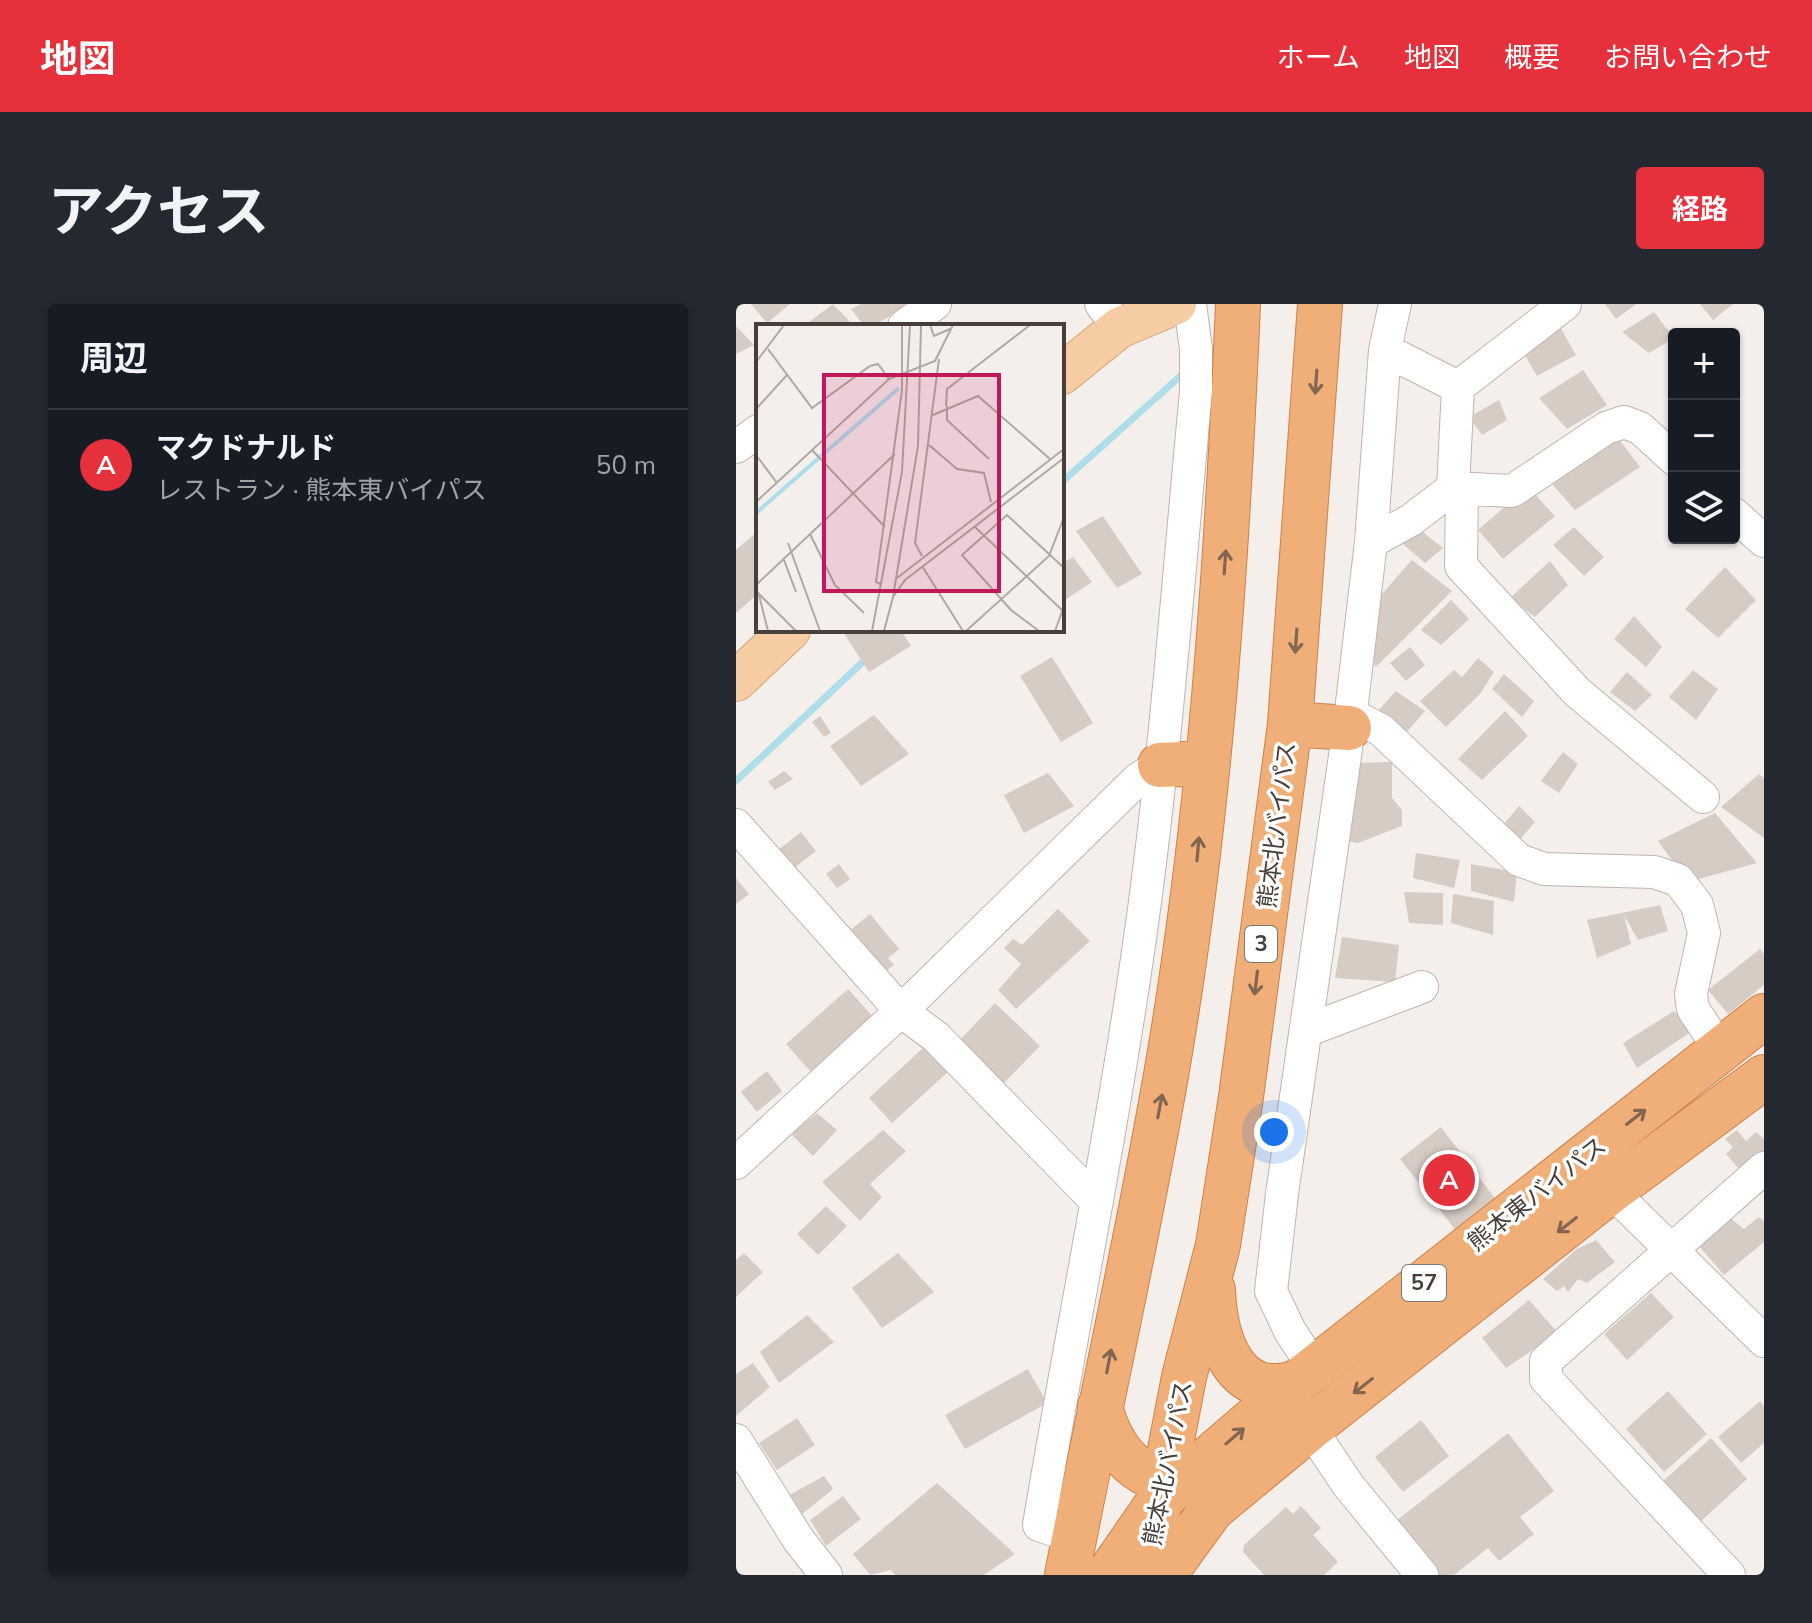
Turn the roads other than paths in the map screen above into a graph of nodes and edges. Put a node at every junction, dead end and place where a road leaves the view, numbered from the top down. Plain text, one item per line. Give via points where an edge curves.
1 (935, 304) edge
2 (1176, 304) edge
3 (1190, 304) edge
4 (1238, 304) edge
5 (1320, 304) edge
6 (1395, 304) edge
7 (1565, 304) edge
8 (1110, 316) edge
9 (907, 324) edge
10 (1385, 350) junction
11 (1064, 372) edge
12 (1458, 387) junction
13 (756, 432) edge
14 (736, 447) edge
15 (1668, 454) edge
16 (1458, 488) junction
17 (1740, 519) edge
18 (1764, 541) edge
19 (1371, 542) junction
20 (788, 632) edge
21 (736, 681) edge
22 (1349, 721) junction
23 (1290, 724) junction
24 (1205, 763) junction
25 (1160, 765) junction
26 (1703, 797) dead end
27 (736, 825) edge
28 (1422, 987) dead end
29 (901, 1011) junction
30 (1764, 1016) edge
31 (1308, 1030) junction
32 (1720, 1050) junction
33 (1764, 1077) edge
34 (736, 1163) edge
35 (1578, 1163) junction
36 (1764, 1168) edge
37 (1612, 1190) junction
38 (1097, 1202) junction
39 (1672, 1249) junction
40 (1212, 1271) junction
41 (1764, 1341) edge
42 (1306, 1375) junction
43 (1100, 1406) junction
44 (1310, 1428) junction
45 (736, 1440) edge
46 (1263, 1467) junction
47 (1167, 1489) junction
48 (1070, 1556) edge
49 (826, 1575) edge
50 (1108, 1575) edge
51 (1146, 1575) edge
52 (1164, 1575) edge
53 (1422, 1575) edge
54 (1729, 1575) edge

1 - 9 street
2 - 8 main road
3 - 25 street via 1196,392
24 -> 4 highway via 1217,670
5 -> 23 highway, 熊本北バイパス / 3
6 - 10 street
7 - 12 street
8 - 11 main road
10 - 12 street
10 - 19 street
12 - 16 street
13 - 14 street
15 - 16 street via 1640,428 1624,422 1606,428 1512,491
16 - 19 street
16 - 26 street via 1461,566 1577,692
17 - 18 street
19 - 22 street
20 - 21 main road
22 - 23 highway
22 - 31 street
22 - 32 street via 1381,730 1519,860 1544,869 1654,872 1678,880 1697,905 1704,933 1691,994 1693,1009
23 -> 40 highway, 熊本北バイパス / 3 via 1241,1097
24 - 25 highway
43 -> 24 highway via 1165,1079 1195,874
25 - 29 street via 1138,779
25 - 38 street via 1138,951
27 - 29 street
28 - 31 street
29 - 34 street
29 - 38 street via 936,1037
30 - 32 highway, 熊本東バイパス / 57
31 - 42 street via 1271,1291
35 -> 32 highway, 熊本東バイパス / 57
33 - 37 highway, 熊本東バイパス / 57
35 - 37 street
35 - 42 highway, 熊本東バイパス / 57
36 - 39 street
37 - 39 street
37 -> 44 highway, 熊本東バイパス / 57
38 - 48 street via 1039,1525
39 - 41 street
39 - 54 street via 1546,1361 1546,1379
40 - 42 highway via 1214,1316 1221,1346 1234,1366 1262,1385 1280,1388
40 - 47 highway, 熊本北バイパス / 3 via 1184,1377
47 -> 42 highway, 熊本東バイパス / 57
43 - 47 highway via 1119,1452
43 - 48 highway
44 - 46 highway, 熊本東バイパス / 57
44 - 53 street via 1348,1485
45 - 49 street
46 - 47 highway via 1222,1484
46 - 52 highway, 熊本東バイパス / 57 via 1212,1509
47 - 50 highway, 熊本東バイパス / 57
47 - 51 highway, 熊本北バイパス / 3

